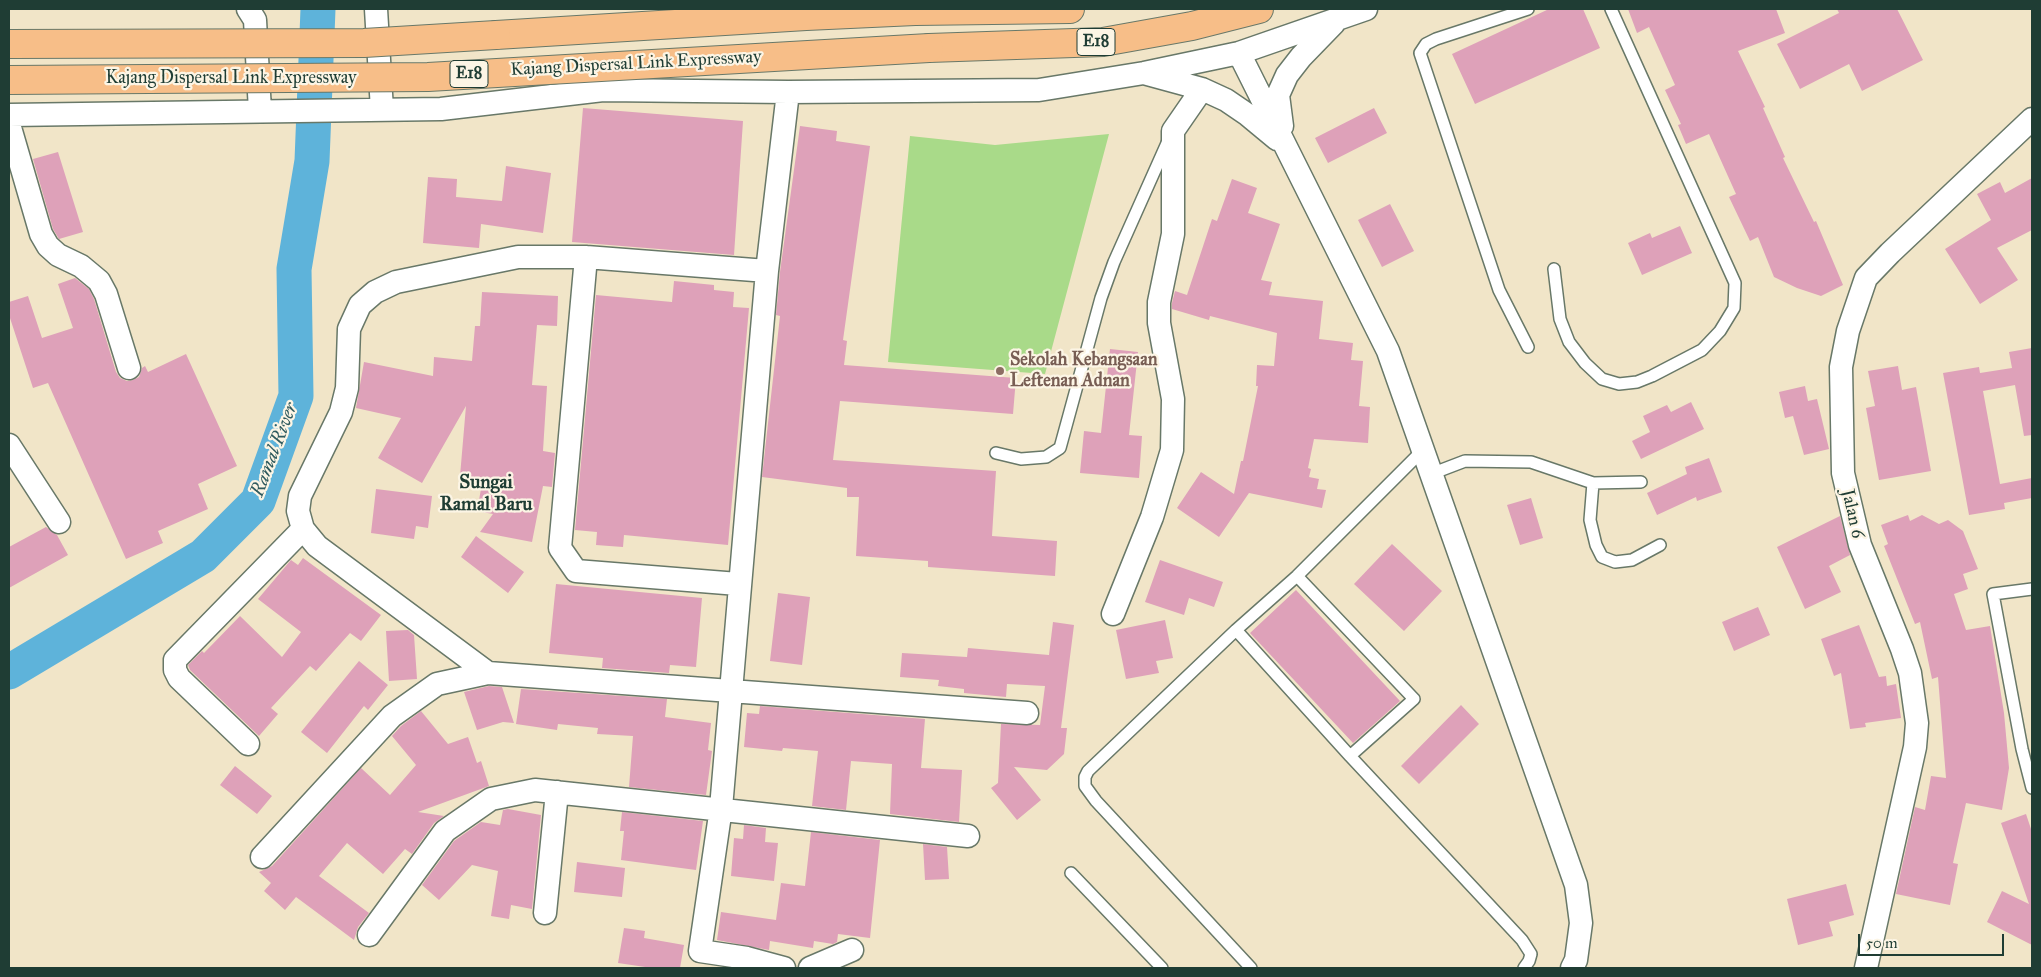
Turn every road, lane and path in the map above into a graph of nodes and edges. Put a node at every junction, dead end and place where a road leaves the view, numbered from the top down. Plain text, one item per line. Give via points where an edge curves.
1 (1070, 9) edge
2 (1260, 9) edge
3 (1366, 9) edge
4 (1528, 9) edge
5 (1611, 9) edge
6 (920, 10) edge
7 (256, 12) edge
8 (378, 12) edge
9 (1337, 20) junction
10 (9, 44) edge
11 (1239, 53) junction
12 (1144, 73) junction
13 (9, 80) edge
14 (1202, 89) junction
15 (788, 92) junction
16 (371, 110) junction
17 (260, 111) junction
18 (9, 114) edge
19 (2032, 119) edge
20 (9, 124) edge
21 (1173, 131) junction
22 (1284, 144) junction
23 (586, 257) junction
24 (1554, 270) dead end
25 (767, 271) junction
26 (1528, 347) dead end
27 (129, 368) dead end
28 (9, 445) edge
29 (1422, 451) junction
30 (996, 453) dead end
31 (1431, 474) junction
32 (1641, 482) dead end
33 (1593, 484) junction
34 (59, 522) dead end
35 (303, 529) junction
36 (1660, 545) dead end
37 (1297, 576) junction
38 (738, 584) junction
39 (2032, 588) edge
40 (1113, 614) dead end
41 (1236, 630) junction
42 (488, 673) junction
43 (731, 690) junction
44 (1027, 713) dead end
45 (248, 744) dead end
46 (1350, 756) junction
47 (2032, 788) edge
48 (558, 792) junction
49 (720, 808) junction
50 (968, 836) dead end
51 (262, 857) dead end
52 (1071, 873) dead end
53 (545, 912) dead end
54 (369, 935) dead end
55 (852, 950) dead end
56 (784, 968) edge
57 (810, 968) edge
58 (1162, 968) edge
59 (1252, 968) edge
60 (1524, 968) edge
61 (1572, 968) edge
62 (1866, 968) edge

1 - 6 highway, Kajang Dispersal Link Expressway / E18
2 - 13 highway, Kajang Dispersal Link Expressway / E18, bridge via 1192,26 1103,42 929,48 428,77
3 - 9 street
4 - 26 lane via 1436,39 1426,44 1420,53 1499,290
5 - 24 lane via 1735,284 1734,308 1720,332 1702,350 1652,376 1619,384 1602,379 1585,364 1569,342 1560,319
6 - 10 highway, Kajang Dispersal Link Expressway / E18, bridge via 364,43
7 - 17 street
8 - 16 street
9 - 11 street
9 - 22 street via 1301,57 1287,75 1278,95
11 - 12 street
11 - 22 street
12 - 14 street
12 - 15 street via 1039,90
14 - 21 street
14 - 22 street via 1248,114
15 - 16 street via 603,90 441,109
15 - 25 street
16 - 17 street
17 - 18 street
19 - 62 street, Jalan 6 via 1866,278 1848,331 1841,367 1843,473 1860,545 1910,673 1917,722 1915,747
20 - 27 street via 41,234 58,255 81,266 99,281
21 - 30 lane via 1101,298 1060,448 1046,457 1021,459
21 - 40 street via 1173,234 1159,302 1159,323 1173,399 1172,450 1152,517
22 - 29 street via 1388,351
23 - 25 street
23 - 35 street via 518,257 396,282 375,292 360,306 349,329 347,388 341,412 300,496 298,511
23 - 38 street via 560,548 576,571
25 - 38 street
28 - 34 street
29 - 31 street
29 - 37 lane
31 - 33 lane via 1465,461 1531,462
31 - 61 street via 1576,885 1581,923
32 - 33 lane
33 - 36 lane via 1590,520 1602,557 1615,562 1632,560
35 - 42 street via 317,546
35 - 45 street via 175,660 174,670 179,678
37 - 41 lane
37 - 46 lane via 1414,699
38 - 43 street
39 - 47 lane via 1993,594
41 - 46 lane
41 - 59 lane via 1088,771 1084,781 1096,801
42 - 43 street
42 - 51 street via 437,684 392,716
43 - 44 street
43 - 49 street
46 - 60 lane via 1522,940 1531,954
48 - 49 street
48 - 53 street
48 - 54 street via 536,790 491,799 445,831
49 - 50 street
49 - 56 street via 700,951
52 - 58 lane
55 - 57 street

